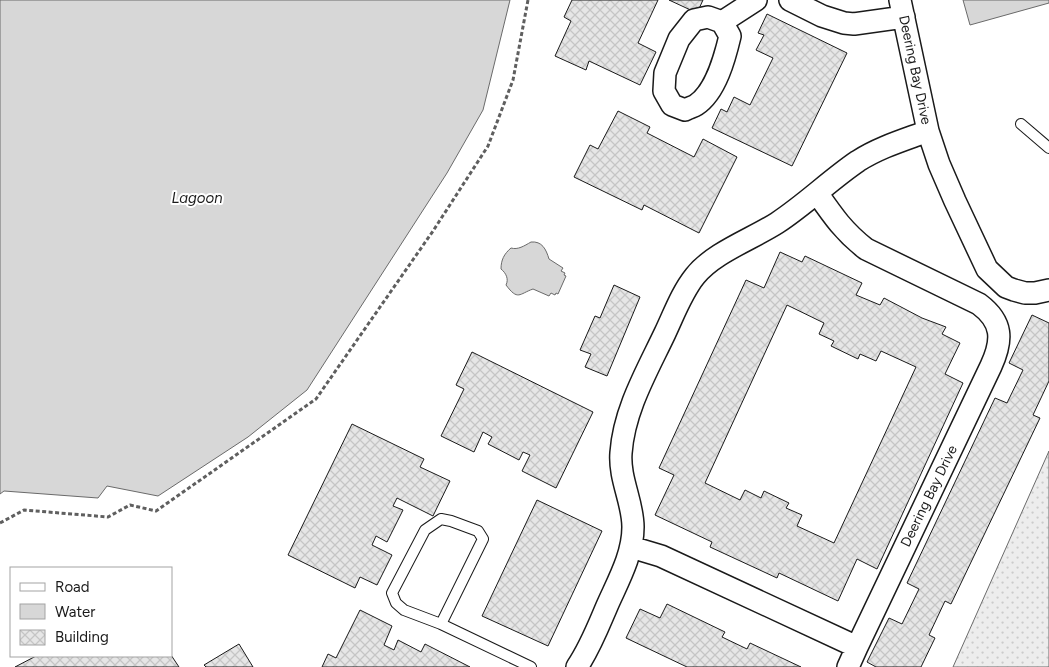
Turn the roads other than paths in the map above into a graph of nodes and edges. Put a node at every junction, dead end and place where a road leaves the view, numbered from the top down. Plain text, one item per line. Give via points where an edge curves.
1 (756, 0) edge
2 (790, 0) edge
3 (902, 8) edge
4 (722, 22) dead end
5 (1021, 124) dead end
6 (928, 131) junction
7 (1049, 148) edge
8 (817, 193) junction
9 (1049, 290) edge
10 (631, 547) junction
11 (442, 624) junction
12 (857, 647) junction
13 (531, 667) edge
14 (577, 667) edge
15 (848, 667) edge

1 - 4 street
2 - 3 street via 822,16 854,24
3 - 6 street, Deering Bay Drive
5 - 7 lane
6 - 8 street, Deering Bay Drive via 870,154
6 - 9 street via 943,174 987,269 1006,287 1014,290 1024,293
8 - 10 street, Deering Bay Drive via 777,223 708,262 686,290 625,426 621,468 634,527
8 - 12 street, Deering Bay Drive via 837,222 866,249 979,304 990,313 999,336 997,354
10 - 12 street via 661,556
10 - 14 street, Deering Bay Drive via 596,631
11 - 11 lane via 404,610 392,593 425,530 440,519 478,531 483,539
11 - 13 lane
12 - 15 street, Deering Bay Drive

